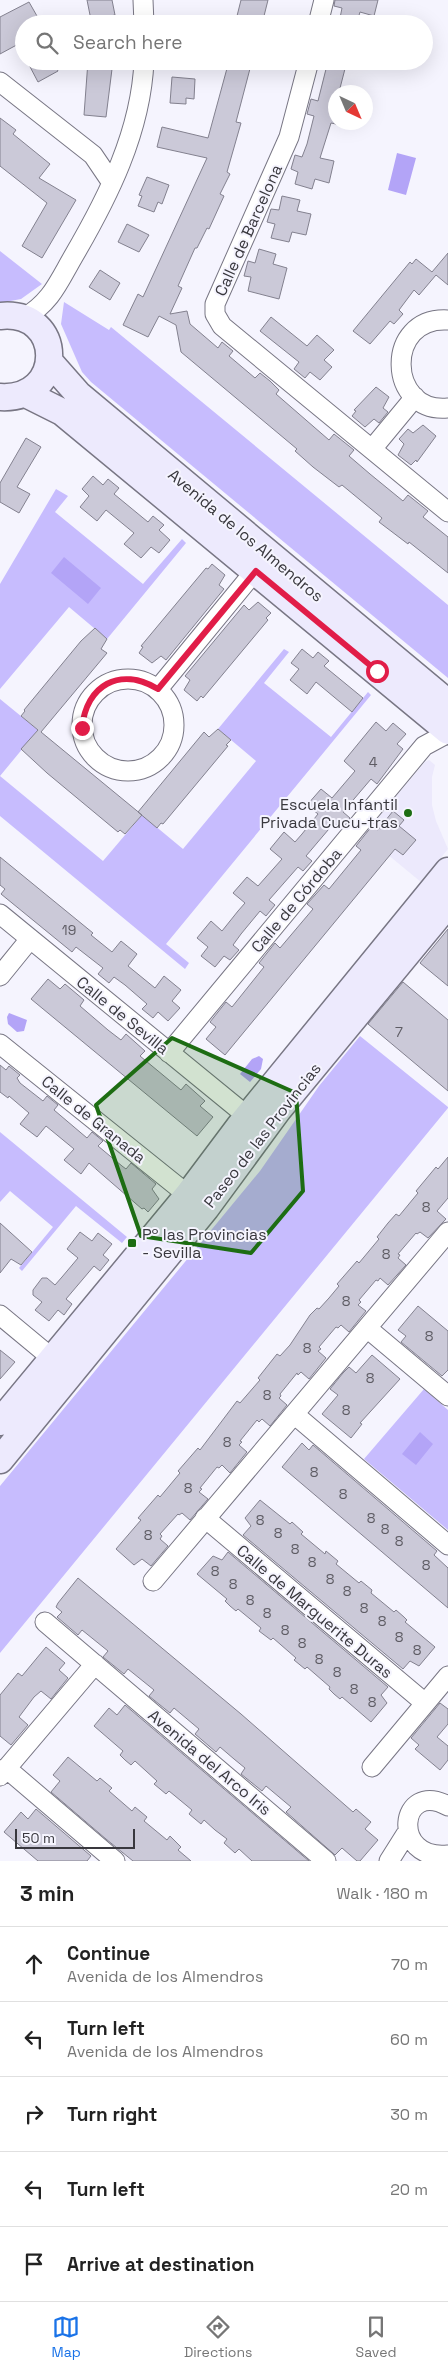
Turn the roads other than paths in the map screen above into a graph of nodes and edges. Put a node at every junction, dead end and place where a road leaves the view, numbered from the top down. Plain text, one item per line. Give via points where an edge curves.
1 (143, 0) edge
2 (324, 0) edge
3 (144, 15) edge
4 (320, 15) edge
5 (143, 70) edge
6 (307, 70) edge
7 (0, 82) edge
8 (112, 183) junction
9 (12, 317) edge
10 (448, 320) edge
11 (49, 361) junction
12 (26, 394) junction
13 (0, 397) edge
14 (415, 398) junction
15 (448, 408) edge
16 (372, 449) junction
17 (448, 512) edge
18 (256, 571) junction
19 (158, 689) junction
20 (448, 703) edge
21 (448, 732) edge
22 (448, 871) edge
23 (448, 904) edge
24 (0, 914) edge
25 (30, 939) junction
26 (0, 976) edge
27 (0, 1044) edge
28 (169, 1053) junction
29 (248, 1116) junction
30 (188, 1195) junction
31 (448, 1232) edge
32 (0, 1316) edge
33 (367, 1328) junction
34 (53, 1359) junction
35 (448, 1396) edge
36 (294, 1414) junction
37 (0, 1422) edge
38 (0, 1460) edge
39 (206, 1518) junction
40 (448, 1545) edge
41 (153, 1581) dead end
42 (45, 1622) dead end
43 (95, 1664) junction
44 (448, 1676) edge
45 (425, 1703) junction
46 (372, 1767) dead end
47 (3, 1772) edge
48 (448, 1806) edge
49 (406, 1834) junction
50 (436, 1858) edge
51 (115, 1861) edge
52 (326, 1861) edge
53 (389, 1861) edge

1 - 3 street
2 - 4 street
5 - 8 street via 129,140
6 - 16 street, Calle de Barcelona via 289,137 215,304 215,314 222,326
7 - 8 street via 93,155
8 - 9 street via 101,210 49,298 36,311
9 - 11 street via 34,324 47,340
10 - 14 street via 426,323 405,343 400,357 401,372
11 - 12 street via 46,374
11 - 20 street, Avenida de los Almendros via 79,395
12 - 13 street
12 - 18 street, Avenida de los Almendros via 62,412
14 - 15 street via 427,405
14 - 16 street
16 - 17 street, Calle de Barcelona
18 - 19 street, Avenida de los Almendros
18 - 21 street, Avenida de los Almendros
19 - 19 street via 145,681 130,678 100,688 83,713 86,744 94,756 107,766 137,770 152,765 163,755 175,726 167,699
21 - 28 street, Calle de Córdoba via 424,746
22 - 29 street, Paseo de las Provincias
23 - 38 street, Paseo de las Provincias via 278,1110 206,1208
24 - 25 street, Calle de Sevilla
25 - 26 street
25 - 28 street, Calle de Sevilla
27 - 30 street, Calle de Granada
28 - 29 street, Calle de Sevilla
29 - 30 street, Paseo de las Provincias
30 - 34 street, Paseo de las Provincias
31 - 33 street
32 - 34 street
33 - 35 street
33 - 36 street
34 - 37 street, Paseo de las Provincias
36 - 39 street
36 - 40 street
39 - 41 street
39 - 45 street, Calle de Marguerite Duras
42 - 43 street, Avenida del Arco Iris
43 - 47 street
43 - 52 street, Avenida del Arco Iris
44 - 45 street
45 - 46 street
47 - 51 street
48 - 49 street via 434,1802 417,1808 407,1824
49 - 50 street via 415,1850
49 - 53 street

